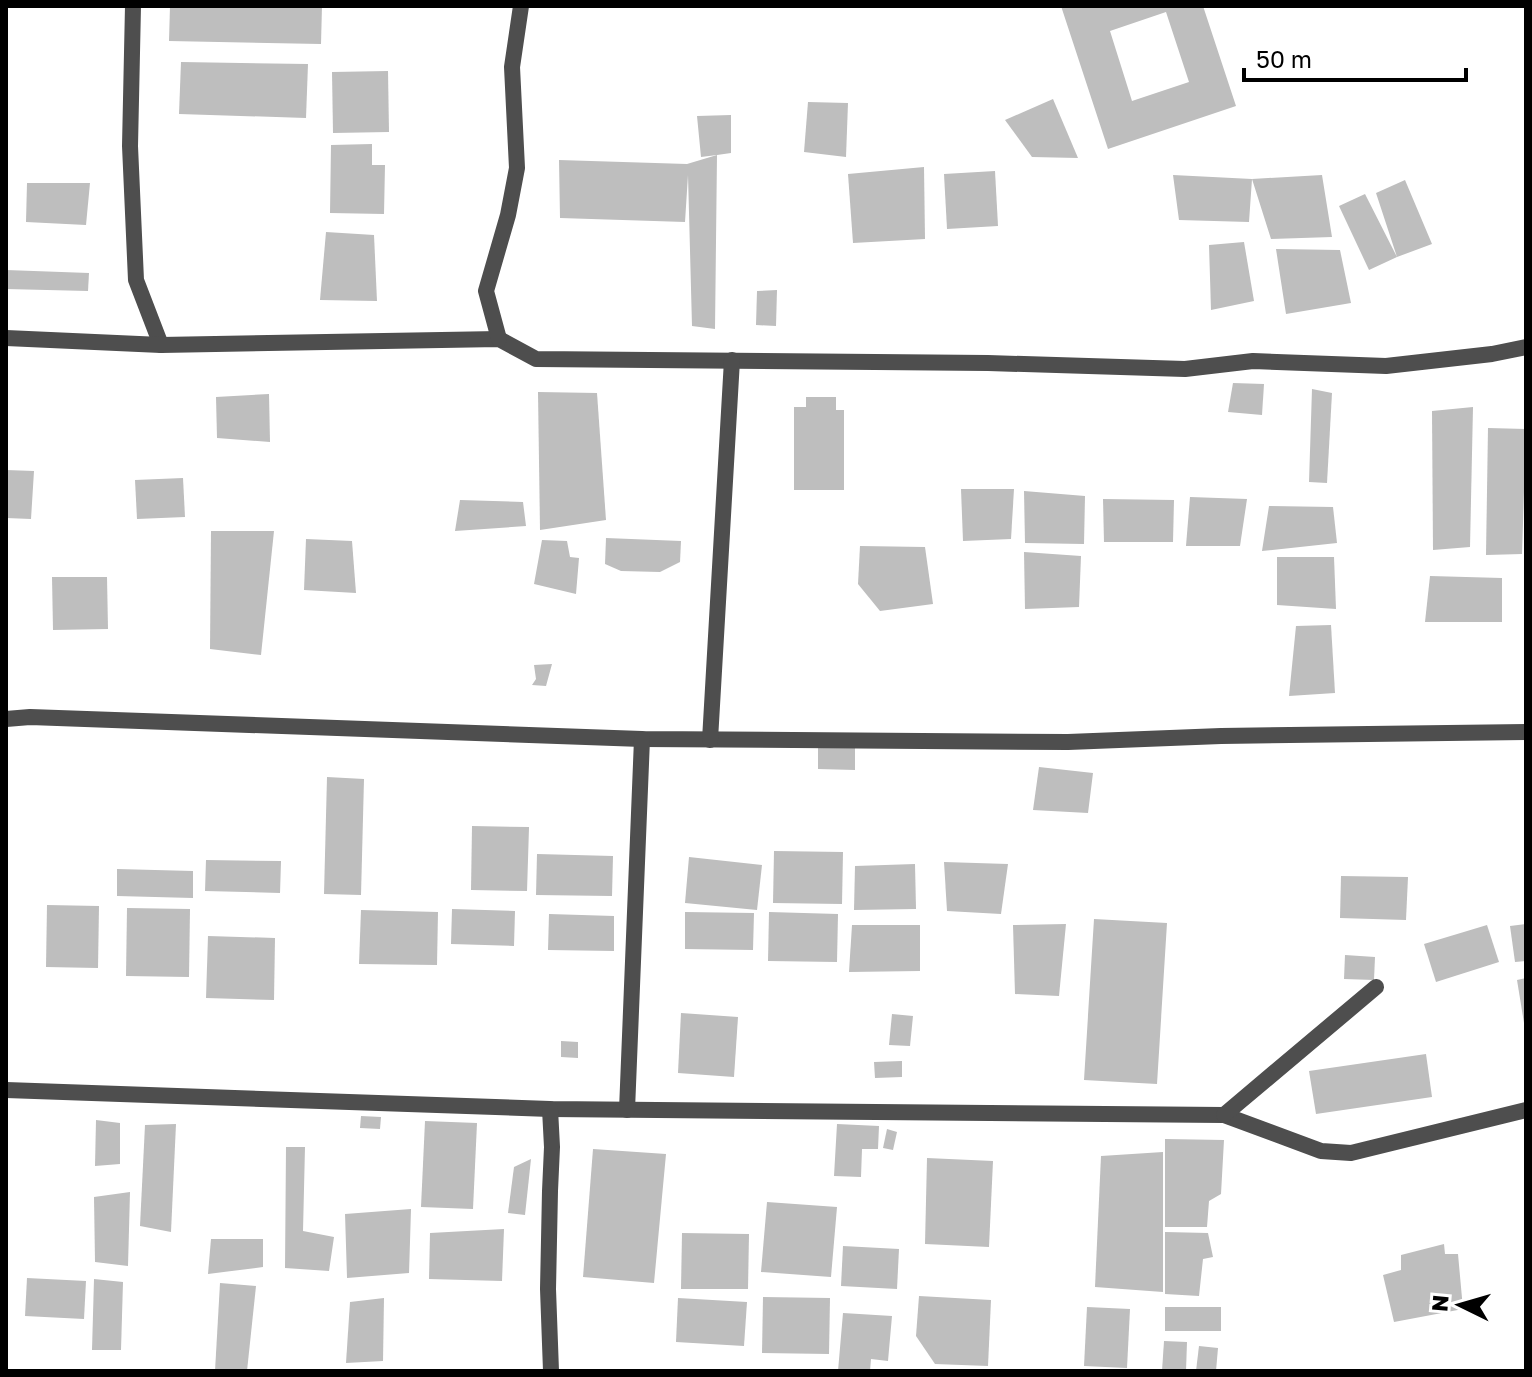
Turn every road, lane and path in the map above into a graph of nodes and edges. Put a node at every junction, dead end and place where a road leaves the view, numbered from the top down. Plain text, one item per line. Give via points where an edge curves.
1 (133, 6) edge
2 (521, 6) edge
3 (6, 338) edge
4 (499, 339) junction
5 (161, 345) junction
6 (1526, 347) edge
7 (732, 360) junction
8 (6, 719) edge
9 (1526, 732) edge
10 (642, 739) junction
11 (710, 740) junction
12 (1376, 987) dead end
13 (6, 1090) edge
14 (550, 1109) junction
15 (627, 1110) junction
16 (1526, 1110) edge
17 (1224, 1115) junction
18 (551, 1371) edge

1 - 5 street via 130,146 136,280
2 - 4 street via 512,67 517,168 486,291
3 - 5 street
4 - 5 street
4 - 7 street via 536,359
6 - 7 street via 1386,366 1253,361 1185,369
7 - 11 street
8 - 10 street
9 - 11 street via 1068,742
10 - 11 street
10 - 15 street
12 - 17 street
13 - 14 street
14 - 15 street
14 - 18 street
15 - 17 street
16 - 17 street via 1351,1153 1321,1151

